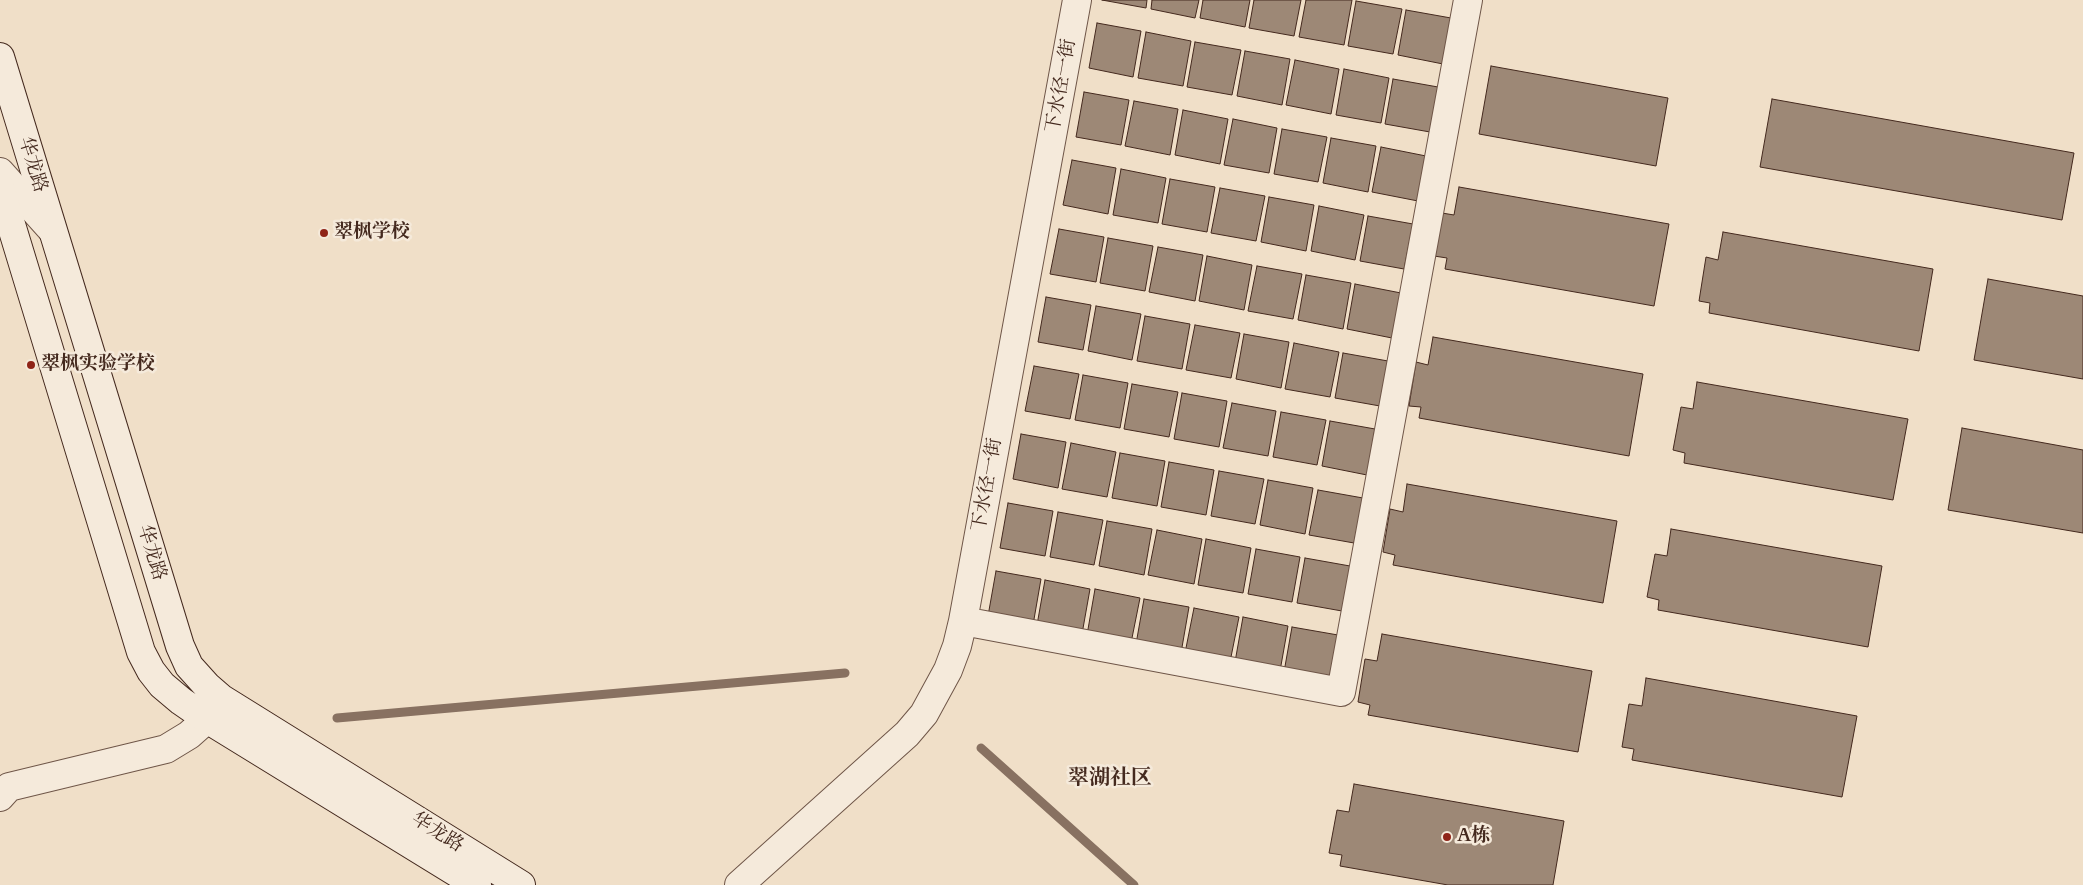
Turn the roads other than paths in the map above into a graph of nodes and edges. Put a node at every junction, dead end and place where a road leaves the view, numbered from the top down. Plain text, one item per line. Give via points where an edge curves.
1 (1078, 0) edge
2 (1468, 0) edge
3 (0, 57) edge
4 (0, 172) edge
5 (0, 188) edge
6 (52, 230) junction
7 (963, 621) junction
8 (215, 709) junction
9 (0, 797) edge
10 (477, 885) edge
11 (521, 885) edge
12 (739, 885) edge

1 - 7 street, 下水径一街
2 - 7 street via 1341,692
3 - 6 street, 华龙路
4 - 6 street
5 - 8 street, 华龙路 via 140,652 162,684 181,701
6 - 8 street, 华龙路 via 180,646 189,666 206,686
7 - 12 street, 下水径一街 via 957,646 924,714 907,734
8 - 9 street via 189,735 166,749 9,787
8 - 10 street, 华龙路
8 - 11 street, 华龙路

